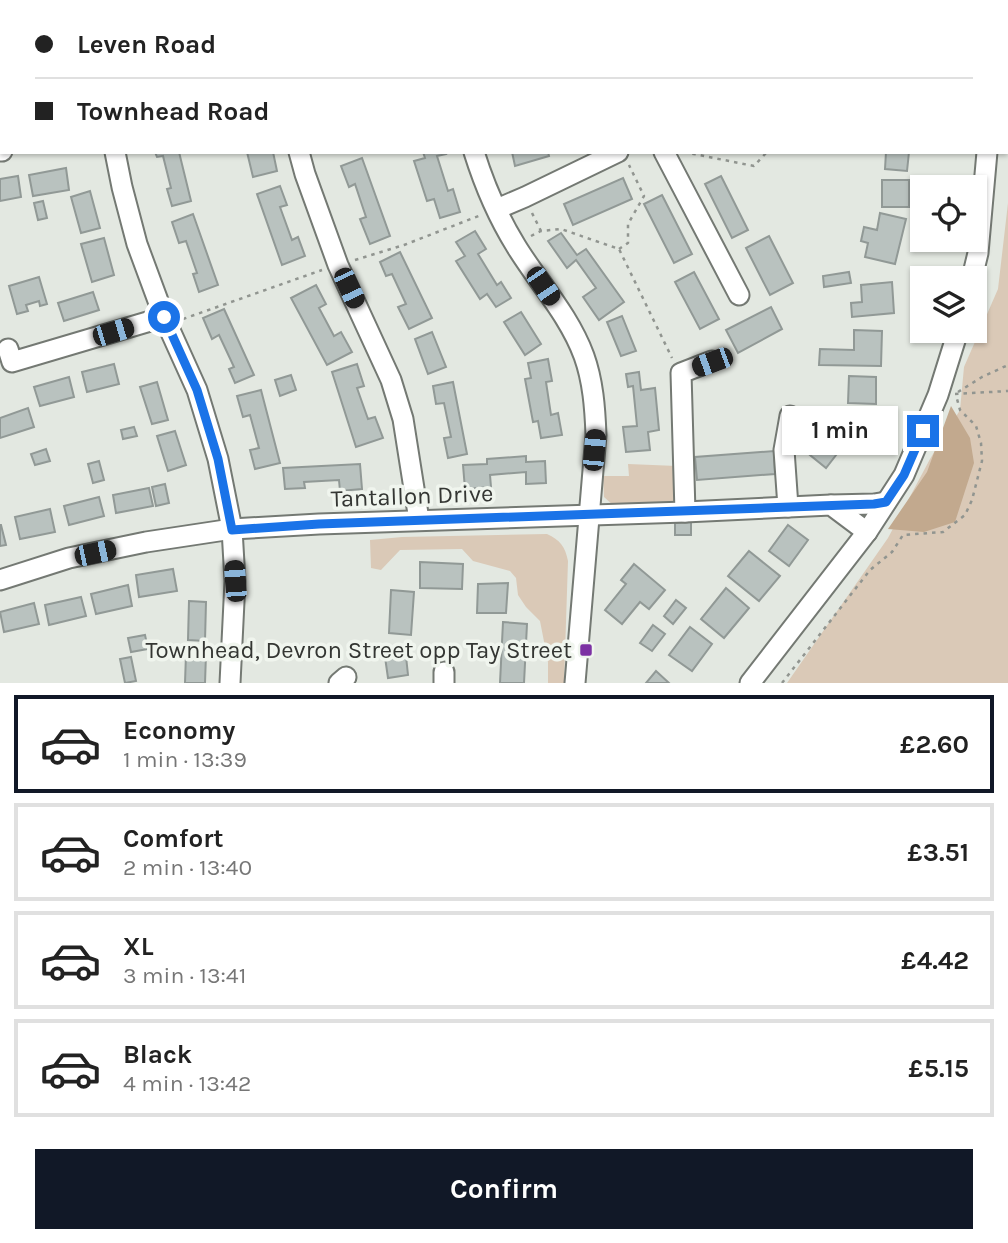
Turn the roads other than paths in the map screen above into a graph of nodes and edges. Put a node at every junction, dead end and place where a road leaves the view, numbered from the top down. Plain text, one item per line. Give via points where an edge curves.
1 (116, 154) edge
2 (299, 154) edge
3 (475, 154) edge
4 (665, 154) edge
5 (987, 154) edge
6 (623, 158) edge
7 (497, 209) junction
8 (975, 266) edge
9 (739, 295) dead end
10 (164, 317) junction
11 (956, 343) edge
12 (12, 362) dead end
13 (712, 362) dead end
14 (790, 416) dead end
15 (886, 502) junction
16 (831, 505) junction
17 (788, 507) junction
18 (685, 512) junction
19 (589, 514) junction
20 (419, 520) junction
21 (232, 530) junction
22 (867, 532) junction
23 (0, 580) edge
24 (230, 683) edge
25 (575, 683) edge
26 (750, 683) edge

1 - 10 street via 137,244
2 - 20 street via 338,265 391,380
3 - 7 street
4 - 9 street
5 - 8 street
6 - 7 street
7 - 19 street via 571,327 584,356 596,436
10 - 12 street
10 - 21 street via 197,390 218,459
11 - 15 street via 946,394
13 - 18 street via 681,373
14 - 17 street via 784,450
15 - 16 street, Tantallon Drive
15 - 22 street
16 - 17 street, Tantallon Drive
16 - 22 street
17 - 18 street, Tantallon Drive
18 - 19 street, Tantallon Drive
19 - 20 street, Tantallon Drive
19 - 25 street
20 - 21 street, Tantallon Drive
21 - 23 street, Tantallon Drive via 146,542
21 - 24 street via 235,581
22 - 26 street

